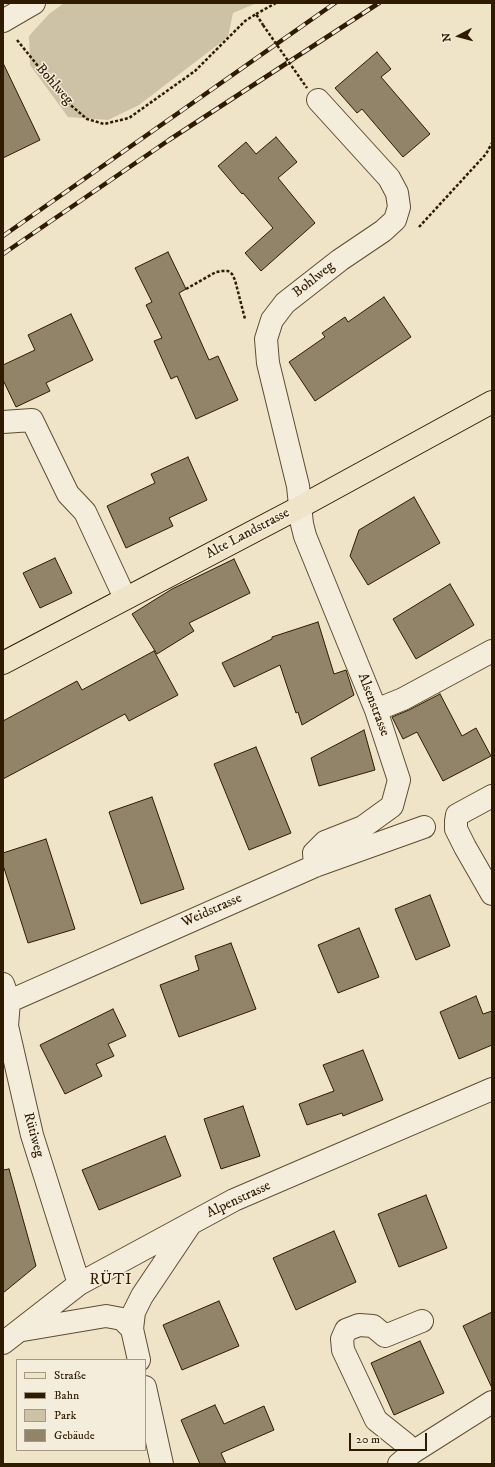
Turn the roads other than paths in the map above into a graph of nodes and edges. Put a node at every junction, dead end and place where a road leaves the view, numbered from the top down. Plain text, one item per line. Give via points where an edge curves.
1 (34, 3) edge
2 (6, 20) edge
3 (312, 94) road end
4 (492, 402) edge
5 (3, 422) edge
6 (300, 507) junction
7 (125, 598) junction
8 (492, 651) edge
9 (3, 663) edge
10 (376, 710) junction
11 (492, 796) edge
12 (424, 827) dead end
13 (315, 866) junction
14 (492, 894) edge
15 (5, 996) edge
16 (492, 1089) edge
17 (192, 1223) junction
18 (79, 1284) junction
19 (422, 1321) dead end
20 (132, 1329) junction
21 (21, 1330) junction
22 (3, 1343) edge
23 (139, 1359) edge
24 (146, 1392) edge
25 (492, 1402) edge
26 (406, 1458) edge
27 (162, 1464) edge

1 - 2 street
3 - 6 street, Bohlweg via 389,178 399,207 395,220 383,231 340,260 285,303 272,320 266,339 268,363 298,486
4 - 6 main road, Alte Landstrasse
5 - 7 street via 32,420 68,494 85,512
6 - 7 main road, Alte Landstrasse
6 - 10 street, Alsenstrasse via 304,536
7 - 9 main road, Alte Landstrasse
8 - 10 street via 403,700
10 - 13 street, Alsenstrasse via 399,780 392,806 363,826 325,842 314,853
11 - 14 street via 457,815 456,829
12 - 13 street, Weidstrasse
13 - 15 street, Weidstrasse
15 - 18 street, Rütiweg via 7,1026 32,1135
16 - 17 street, Alpenstrasse via 234,1200
17 - 18 street, Alpenstrasse
17 - 20 street via 142,1296 134,1312
18 - 21 street, Alpenstrasse
19 - 26 street via 385,1336 373,1326 359,1325 346,1330 342,1339 343,1350 376,1420 406,1444
20 - 21 street via 122,1319 106,1316
20 - 23 street
21 - 22 street, Alpenstrasse
24 - 27 street
25 - 26 street

